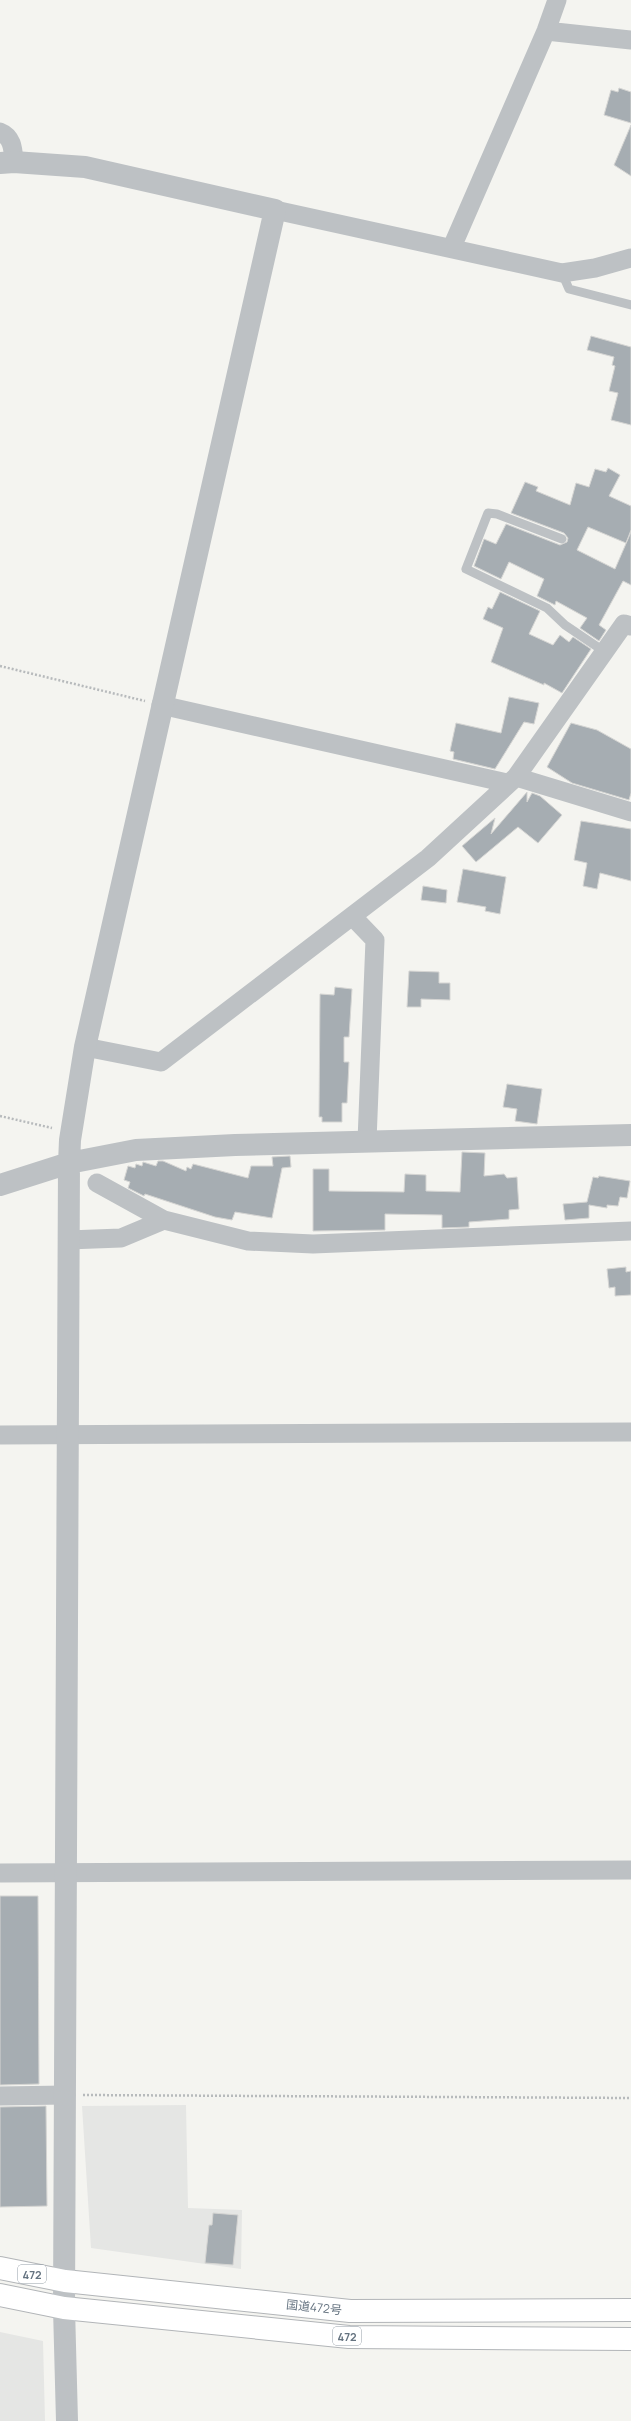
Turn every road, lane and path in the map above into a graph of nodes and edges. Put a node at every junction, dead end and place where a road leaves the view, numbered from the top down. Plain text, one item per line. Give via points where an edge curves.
1 (557, 0) edge
2 (546, 31) junction
3 (631, 40) edge
4 (0, 132) edge
5 (7, 163) edge
6 (275, 210) junction
7 (452, 247) junction
8 (631, 258) edge
9 (562, 273) junction
10 (631, 306) edge
11 (562, 539) dead end
12 (629, 623) edge
13 (605, 652) junction
14 (0, 666) edge
15 (161, 705) junction
16 (512, 780) junction
17 (631, 812) edge
18 (352, 916) junction
19 (85, 1047) junction
20 (0, 1116) edge
21 (71, 1131) junction
22 (631, 1135) edge
23 (367, 1141) junction
24 (69, 1163) junction
25 (97, 1183) dead end
26 (0, 1185) edge
27 (164, 1220) junction
28 (631, 1231) edge
29 (68, 1240) junction
30 (631, 1432) edge
31 (0, 1435) edge
32 (66, 1435) junction
33 (631, 1870) edge
34 (0, 1872) edge
35 (66, 1872) junction
36 (66, 2094) junction
37 (0, 2096) edge
38 (631, 2098) edge
39 (0, 2268) edge
40 (65, 2280) junction
41 (0, 2295) edge
42 (64, 2308) junction
43 (631, 2310) edge
44 (631, 2339) edge
45 (67, 2421) edge

1 - 2 street
2 - 3 street
2 - 7 street
4 - 5 street via 12,143
5 - 6 street via 85,167
6 - 7 street via 394,237
6 - 15 street
7 - 9 street
8 - 9 street via 595,268
9 - 10 lane via 569,289
11 - 13 lane via 497,514 488,513 466,569 547,608 565,625
12 - 13 street
13 - 16 street
14 - 15 path
15 - 16 street
15 - 19 street
16 - 17 street
16 - 18 street via 428,858
18 - 19 street via 161,1062
18 - 23 street via 375,940
19 - 21 street
20 - 21 path
21 - 24 street
22 - 23 street
23 - 24 street via 136,1150
24 - 26 street
24 - 29 street
25 - 27 street
27 - 28 street via 248,1241 313,1244
27 - 29 street via 121,1238
29 - 32 street
30 - 32 street
31 - 32 street
32 - 35 street
33 - 35 street
34 - 35 street
35 - 36 street
36 - 37 street
36 - 38 path
36 - 40 street
39 - 40 highway, 国道472号 / 472
40 - 42 street
40 - 43 highway, 国道472号 / 472 via 350,2311
41 - 42 highway, 472
42 - 44 highway, 472 via 348,2337
42 - 45 street

